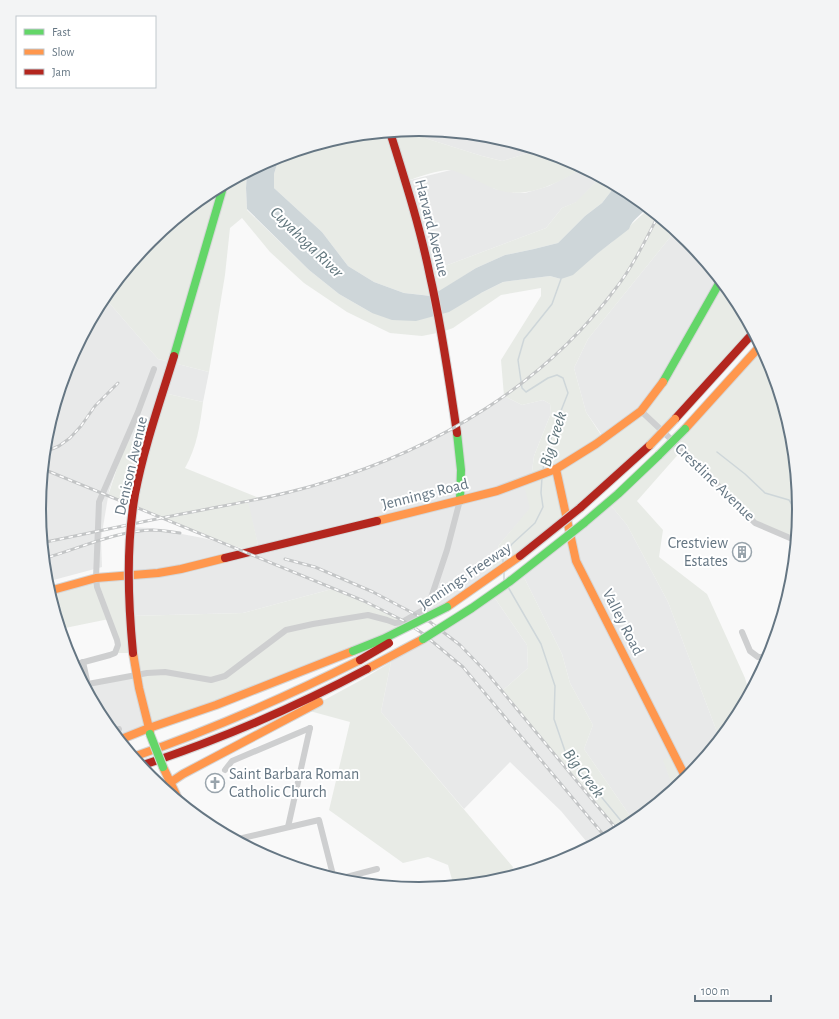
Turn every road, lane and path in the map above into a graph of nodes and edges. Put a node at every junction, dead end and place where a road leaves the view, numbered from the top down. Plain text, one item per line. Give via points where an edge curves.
1 (392, 137) edge
2 (221, 193) edge
3 (718, 285) edge
4 (750, 336) edge
5 (757, 350) edge
6 (154, 369) dead end
7 (641, 411) junction
8 (552, 470) junction
9 (460, 500) junction
10 (792, 539) edge
11 (96, 578) junction
12 (55, 589) edge
13 (447, 607) junction
14 (742, 632) dead end
15 (763, 657) edge
16 (83, 662) junction
17 (79, 663) edge
18 (136, 675) junction
19 (362, 676) junction
20 (87, 678) edge
21 (90, 684) edge
22 (149, 731) junction
23 (124, 738) edge
24 (138, 755) edge
25 (146, 764) edge
26 (225, 770) dead end
27 (684, 774) edge
28 (170, 783) junction
29 (167, 785) edge
30 (174, 791) edge
31 (288, 827) junction
32 (242, 838) edge
33 (377, 869) dead end
34 (333, 873) edge
35 (347, 876) edge

1 - 9 main road, Harvard Avenue via 427,259 442,332 462,488
2 - 18 main road, Denison Avenue, bridge via 144,457 136,495 128,577 128,610
3 - 7 main road, Jennings Road via 662,383
4 - 13 main road, Jennings Freeway, bridge via 650,445 580,508 529,549
5 - 19 main road, Jennings Freeway, bridge via 685,429 584,523 510,582 401,655
6 - 11 street via 99,502
7 - 8 main road, Jennings Road via 596,444
7 - 10 street, Crestline Avenue via 756,523
8 - 9 main road, Jennings Road via 497,491
8 - 27 main road, Valley Road via 576,561
9 - 11 main road, Jennings Road via 180,569
9 - 18 street via 447,550 428,604 402,622 395,623 368,615 286,630 232,672 211,680 165,672
11 - 12 main road, Jennings Road
11 - 16 street via 118,645 114,653
13 - 22 main road, bridge via 383,639
13 - 24 main road, Jennings Freeway, bridge via 360,660 314,683 238,718
14 - 15 street via 750,651
16 - 17 street
16 - 20 street
18 - 21 street
18 - 22 main road, Denison Avenue
19 - 25 main road via 255,724
19 - 28 main road via 182,774
22 - 23 main road
22 - 28 main road, Denison Avenue, bridge
26 - 31 street via 232,761 310,728
28 - 29 main road
28 - 30 main road, Denison Avenue
31 - 32 street
31 - 34 street via 319,820
33 - 35 street

